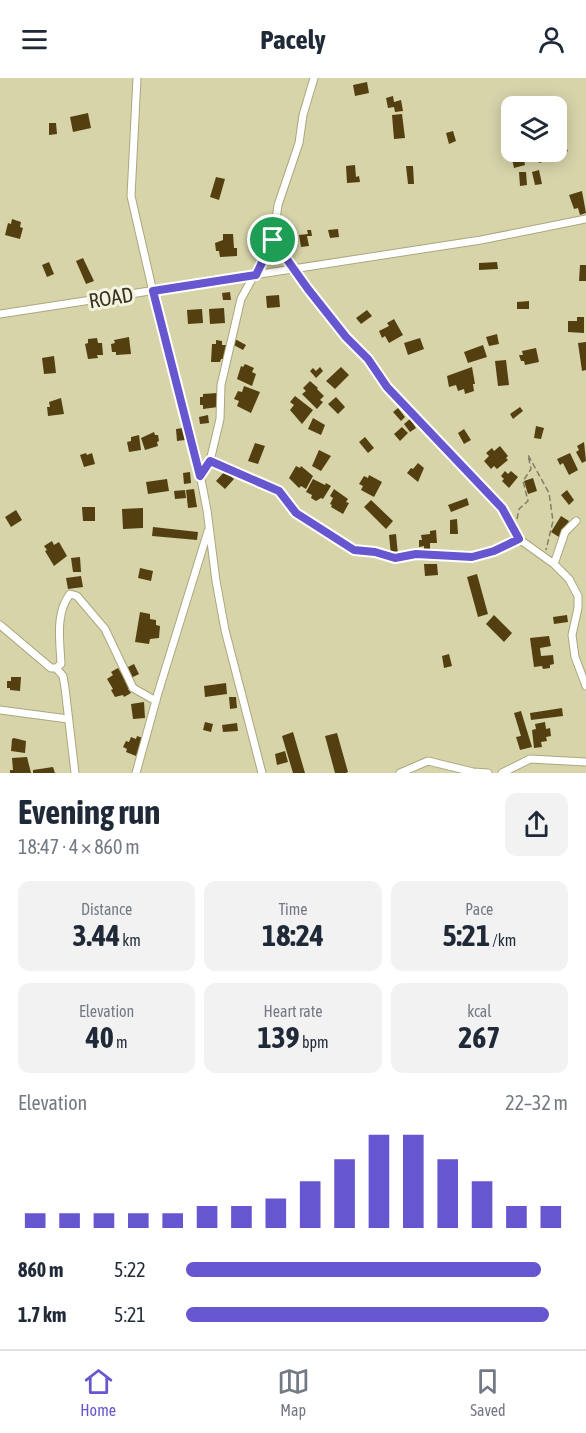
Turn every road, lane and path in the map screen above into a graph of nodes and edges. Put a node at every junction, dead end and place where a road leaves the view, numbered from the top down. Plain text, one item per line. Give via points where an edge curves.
1 (137, 78) edge
2 (314, 78) edge
3 (586, 219) edge
4 (273, 240) junction
5 (293, 268) junction
6 (256, 275) junction
7 (153, 291) junction
8 (0, 314) edge
9 (210, 461) junction
10 (200, 476) junction
11 (576, 521) dead end
12 (208, 529) junction
13 (514, 530) junction
14 (519, 539) junction
15 (545, 557) junction
16 (554, 564) junction
17 (578, 596) junction
18 (586, 599) edge
19 (0, 625) edge
20 (56, 668) junction
21 (586, 686) edge
22 (156, 701) junction
23 (0, 710) edge
24 (68, 719) junction
25 (586, 762) edge
26 (75, 773) edge
27 (136, 773) edge
28 (262, 773) edge
29 (400, 773) edge
30 (474, 773) edge
31 (488, 773) edge
32 (502, 773) edge

1 - 7 street via 131,196
2 - 4 street via 299,143 278,205
3 - 5 street, ROAD via 481,240
4 - 5 street
4 - 6 street
5 - 6 street, ROAD
5 - 13 street via 387,387 502,508
6 - 7 street, ROAD
6 - 9 street via 241,299 221,385 220,419
7 - 8 street, ROAD
7 - 10 street
9 - 10 street
9 - 14 street via 279,491 296,513 354,550 395,558 416,554 472,557
10 - 12 street
11 - 16 street via 565,532
12 - 22 street
12 - 28 street via 225,630
13 - 14 street
13 - 15 path via 519,509 528,501 523,481 531,469 528,454 549,493 552,521
14 - 15 street
15 - 16 street
16 - 17 street
17 - 18 street
17 - 21 street via 572,634 575,657
19 - 20 street via 51,668
20 - 22 street via 61,664 60,622 64,601 70,594 77,596 105,629 133,688
20 - 24 street via 63,676
22 - 27 street
23 - 24 street
24 - 26 street
25 - 32 street via 530,759
29 - 30 street via 428,761
30 - 31 street

